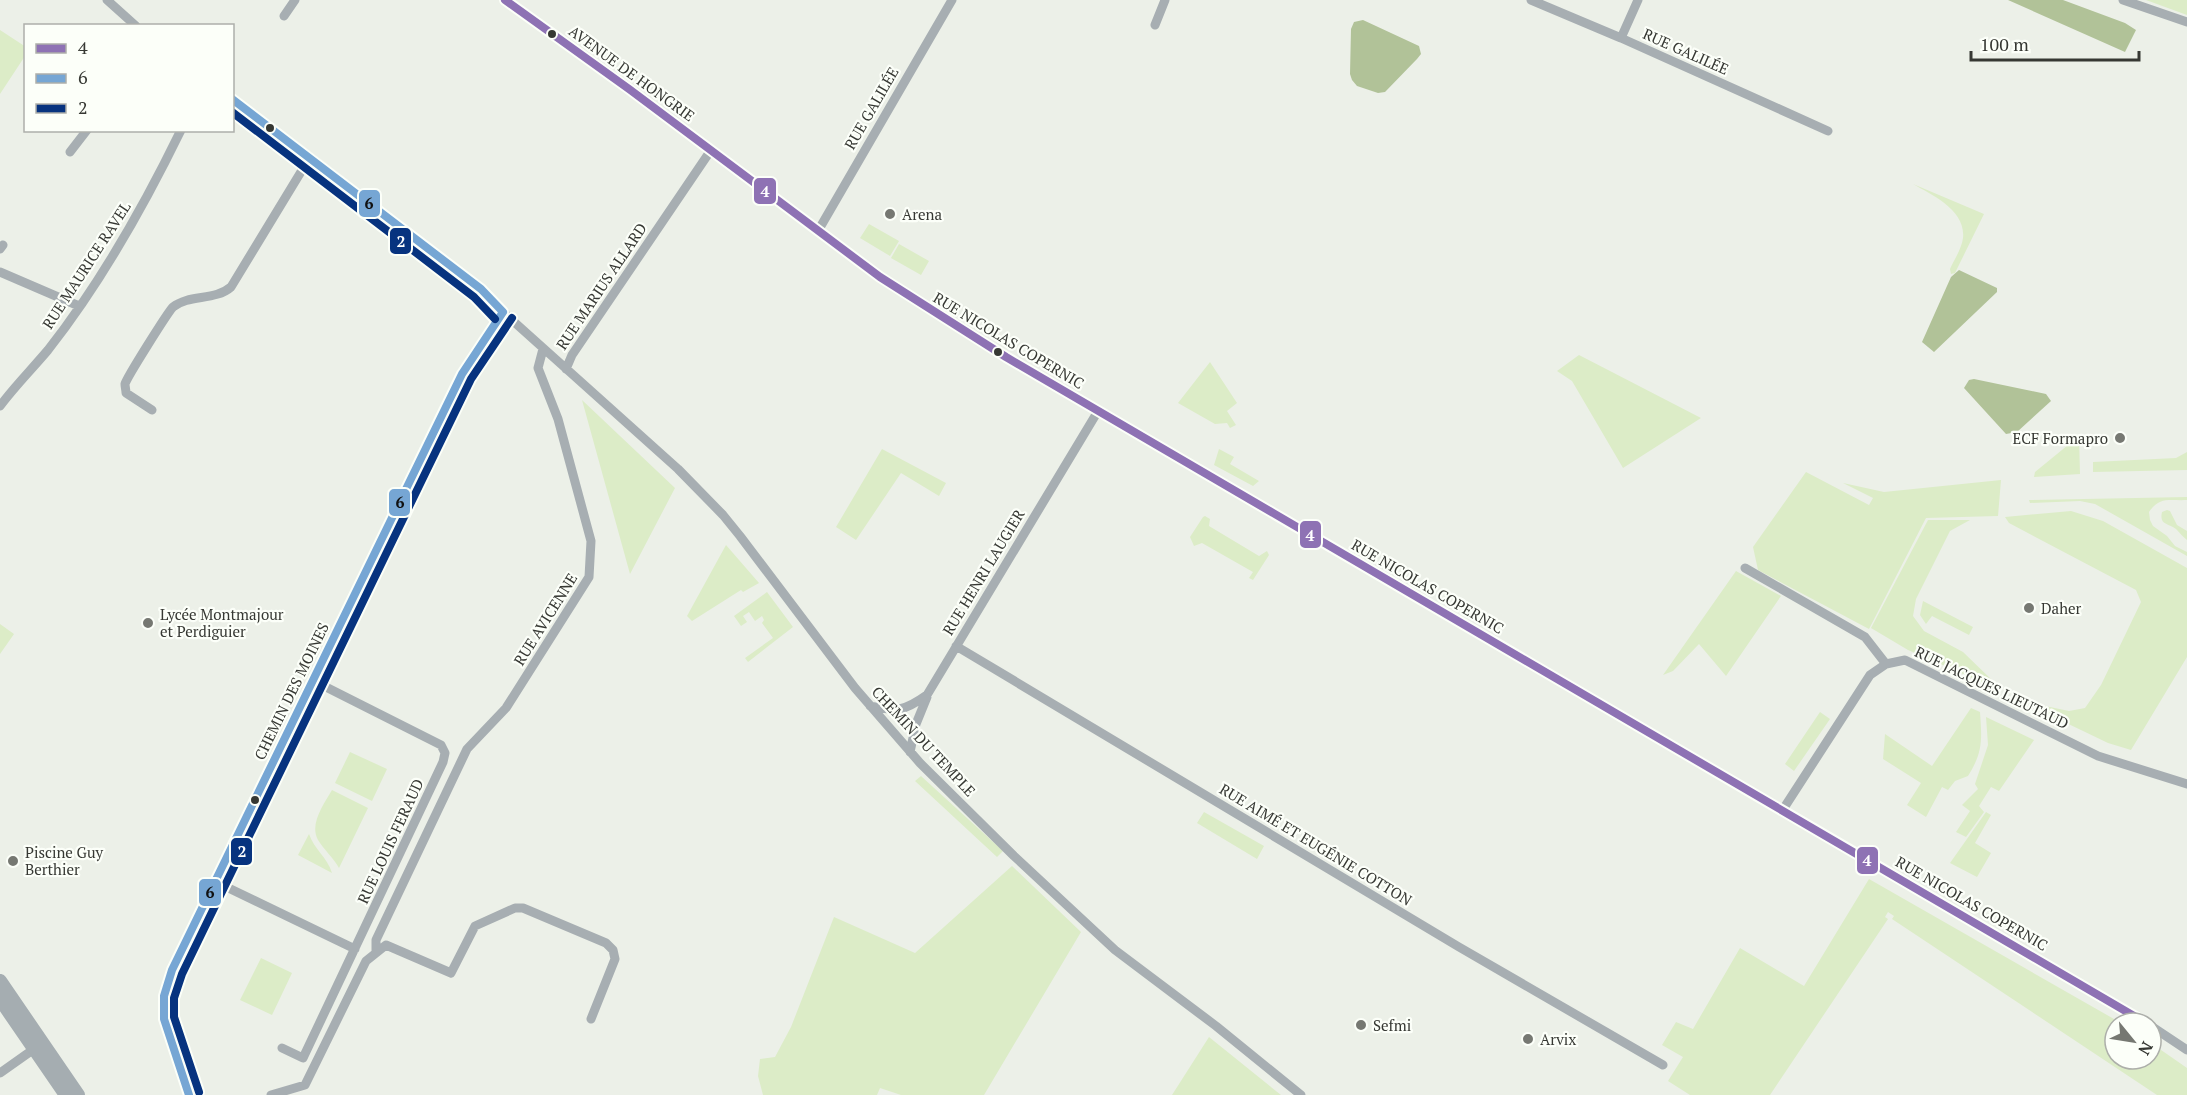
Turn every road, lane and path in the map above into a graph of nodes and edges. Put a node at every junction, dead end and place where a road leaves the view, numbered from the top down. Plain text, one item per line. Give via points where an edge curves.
1 (106, 0) edge
2 (295, 0) edge
3 (505, 0) edge
4 (952, 0) edge
5 (1165, 0) edge
6 (1531, 0) edge
7 (1638, 0) edge
8 (2123, 0) edge
9 (284, 16) dead end
10 (2187, 22) edge
11 (134, 24) edge
12 (1155, 25) dead end
13 (1621, 38) junction
14 (234, 100) edge
15 (1828, 131) dead end
16 (85, 132) edge
17 (180, 132) edge
18 (711, 150) junction
19 (70, 152) dead end
20 (310, 156) junction
21 (818, 231) junction
22 (0, 272) edge
23 (79, 306) junction
24 (503, 312) junction
25 (543, 349) junction
26 (566, 369) junction
27 (0, 406) edge
28 (152, 410) dead end
29 (1098, 411) junction
30 (1745, 568) dead end
31 (956, 646) junction
32 (1886, 664) junction
33 (312, 680) junction
34 (927, 695) junction
35 (870, 706) junction
36 (910, 752) junction
37 (2187, 784) edge
38 (1782, 811) junction
39 (216, 882) junction
40 (355, 949) junction
41 (376, 953) junction
42 (0, 981) edge
43 (0, 999) edge
44 (2126, 1011) edge
45 (591, 1020) dead end
46 (34, 1030) junction
47 (2163, 1034) edge
48 (282, 1048) dead end
49 (34, 1049) junction
50 (2187, 1050) edge
51 (1663, 1065) dead end
52 (56, 1069) junction
53 (0, 1073) edge
54 (66, 1095) edge
55 (72, 1095) edge
56 (78, 1095) edge
57 (189, 1095) edge
58 (272, 1095) edge
59 (1301, 1095) edge

1 - 11 street
2 - 9 street
3 - 18 street, AVENUE DE HONGRIE
4 - 21 street, RUE GALILÉE
5 - 12 street
6 - 13 street, RUE GALILÉE
7 - 13 street
8 - 10 street
13 - 15 street, RUE GALILÉE
14 - 20 street, RUE MARIUS ALLARD
16 - 19 street
17 - 23 street, RUE MAURICE RAVEL via 144,204
18 - 21 street, RUE NICOLAS COPERNIC
18 - 26 street, RUE MARIUS ALLARD
20 - 24 street, RUE MARIUS ALLARD via 481,289
20 - 28 street via 231,287 222,294 174,307 136,363 125,384 126,393
21 - 29 street, RUE NICOLAS COPERNIC via 918,302
22 - 23 street
23 - 27 street, RUE MAURICE RAVEL
24 - 25 street, RUE MARIUS ALLARD
24 - 33 street, CHEMIN DES MOINES via 462,374
25 - 26 street, RUE MARIUS ALLARD
25 - 41 street, RUE AVICENNE via 538,368 558,419 591,541 589,577 506,708 467,749 376,940
26 - 35 street, CHEMIN DU TEMPLE via 678,469 723,515
29 - 31 street, RUE HENRI LAUGIER
29 - 38 street, RUE NICOLAS COPERNIC
30 - 32 street via 1865,637
31 - 34 street, RUE HENRI LAUGIER
31 - 51 street, RUE AIMÉ ET EUGÉNIE COTTON
32 - 37 street, RUE JACQUES LIEUTAUD via 1905,660 2098,756
32 - 38 street via 1870,675
33 - 39 street, CHEMIN DES MOINES
33 - 40 street, RUE LOUIS FERAUD via 441,745 445,753
34 - 35 street via 910,707 891,710
34 - 36 street, RUE HENRI LAUGIER
35 - 36 street, CHEMIN DU TEMPLE
36 - 59 street, CHEMIN DU TEMPLE via 1115,950
38 - 44 street, RUE NICOLAS COPERNIC
39 - 40 street
39 - 57 street, CHEMIN DES MOINES via 172,970 164,996 164,1019
40 - 48 street, RUE LOUIS FERAUD via 303,1058
41 - 45 street via 386,945 452,973 475,926 523,908 606,943 613,950 615,959
41 - 58 street via 366,961 305,1085
42 - 46 main road
43 - 49 main road
46 - 49 main road
46 - 52 main road
47 - 50 street
49 - 52 main road via 40,1050
49 - 53 street
52 - 54 main road
52 - 55 main road
52 - 56 main road

